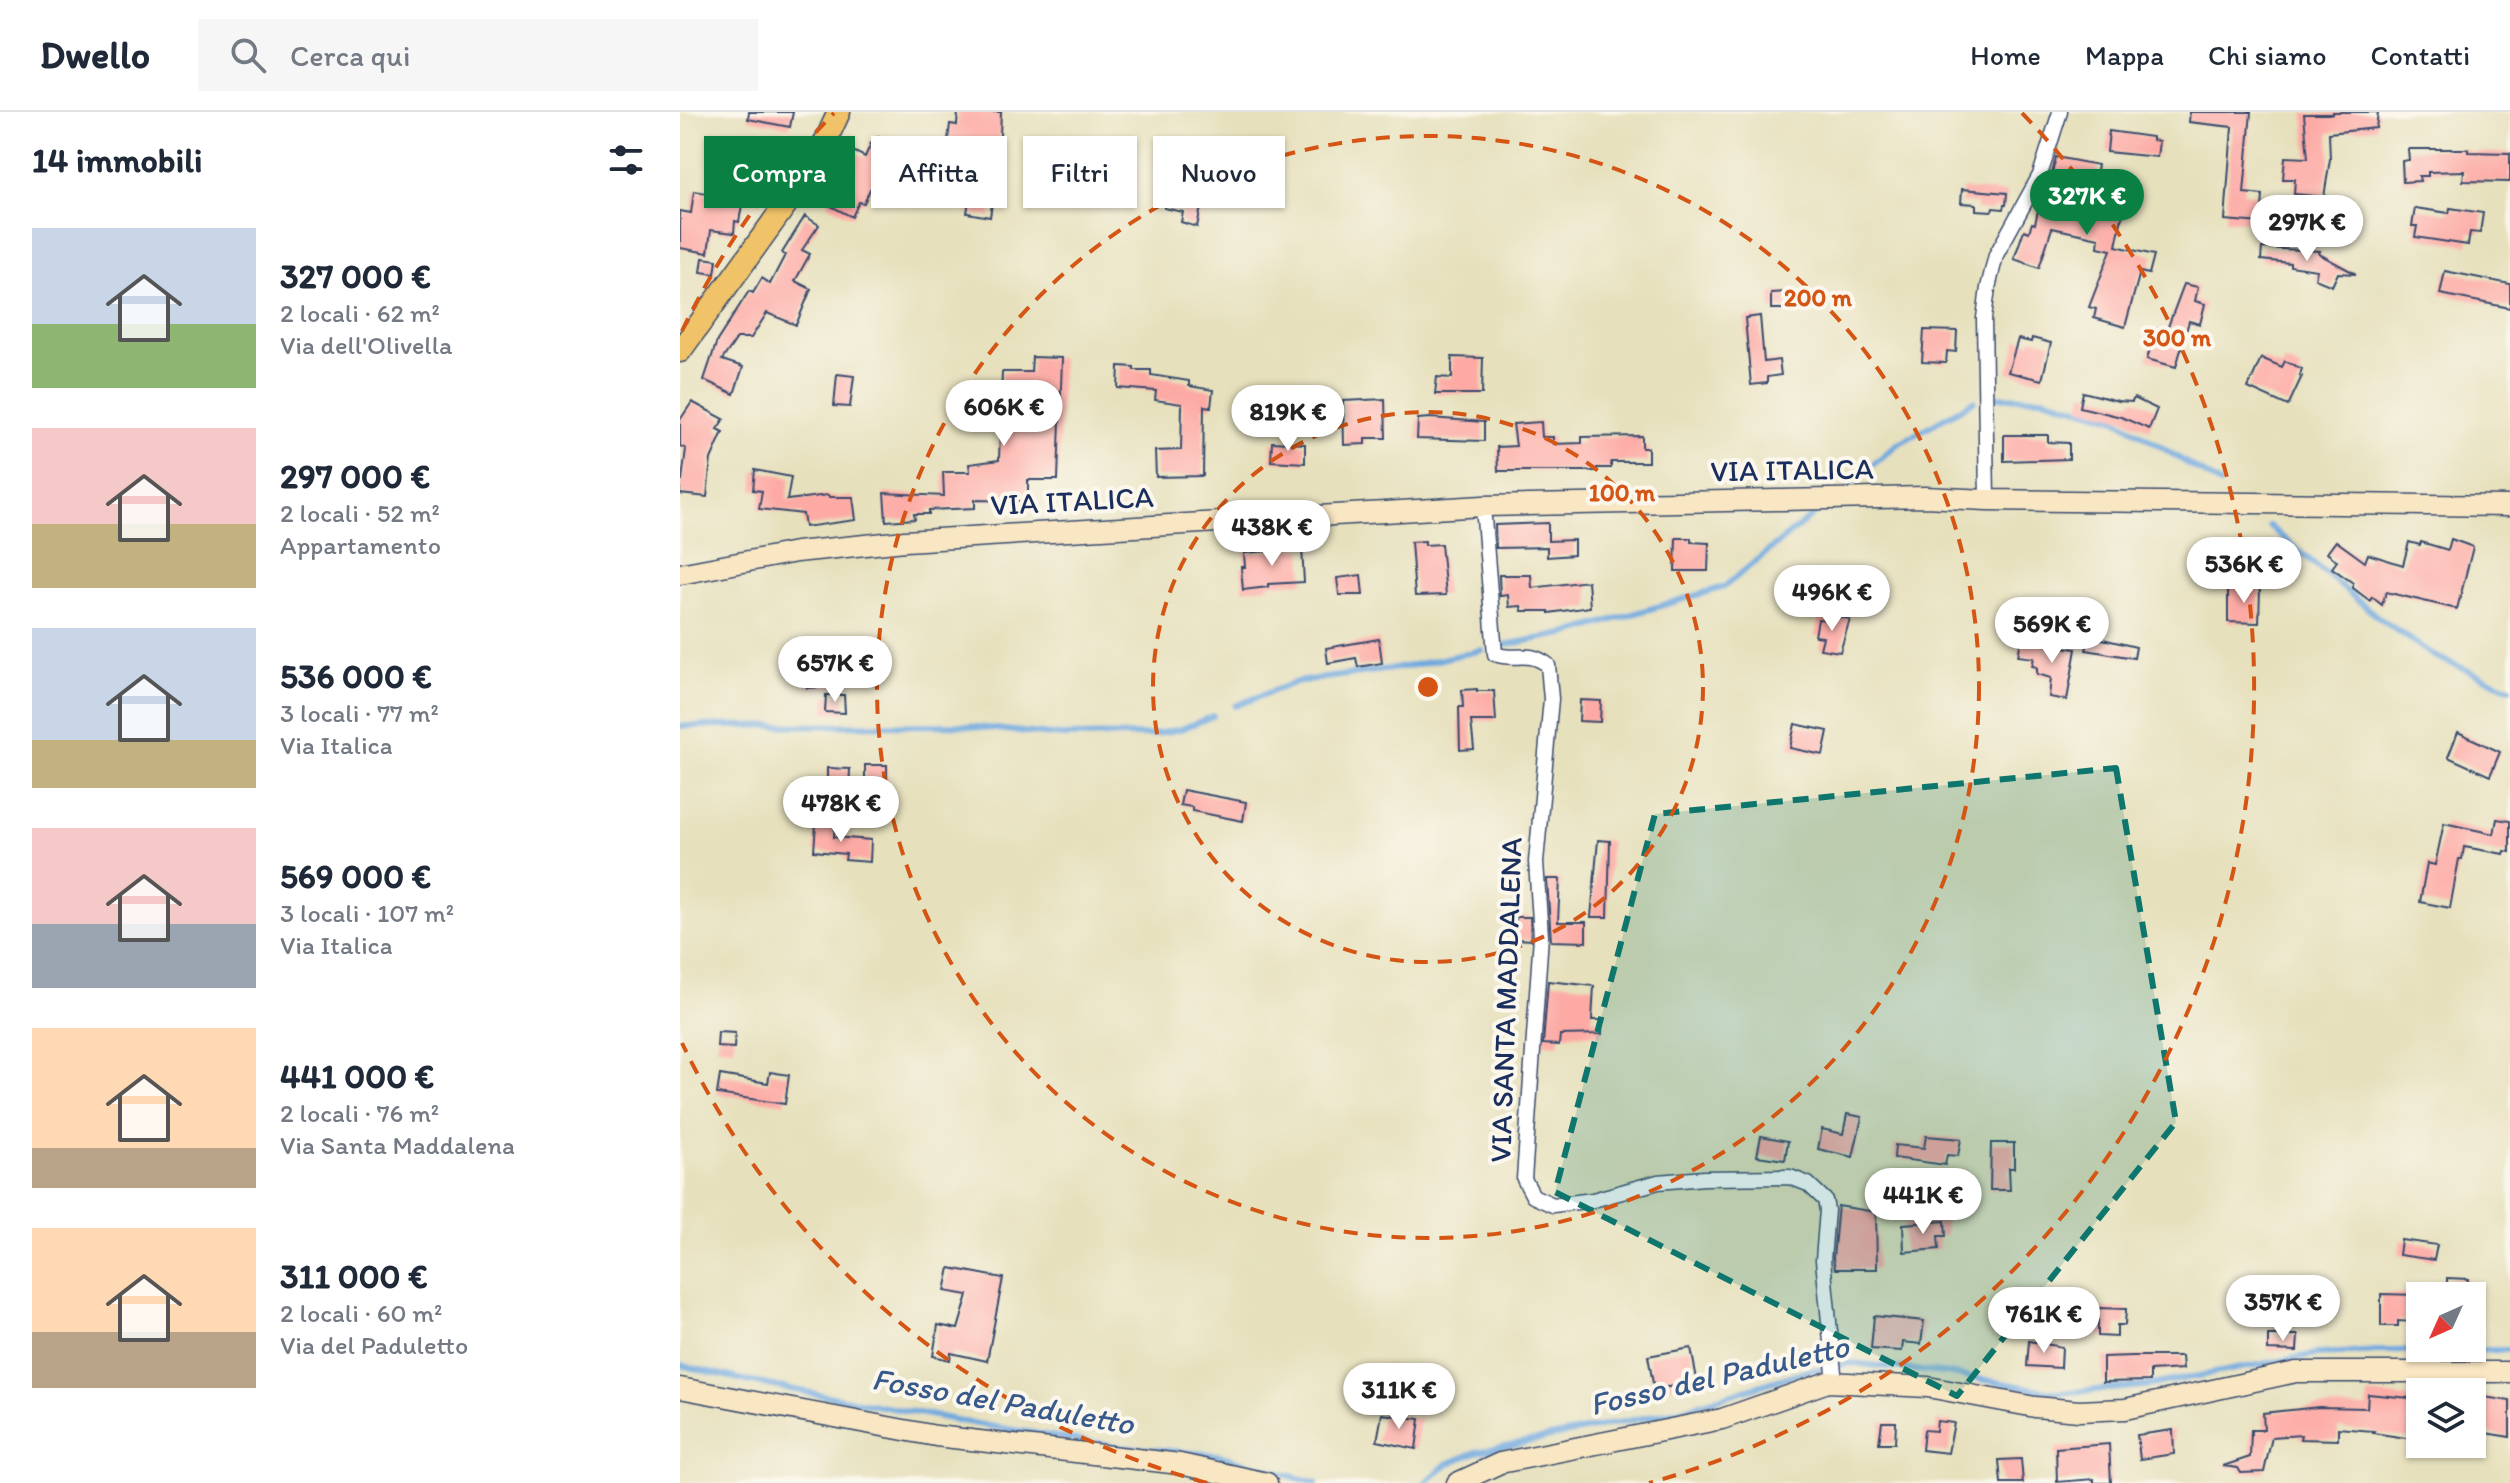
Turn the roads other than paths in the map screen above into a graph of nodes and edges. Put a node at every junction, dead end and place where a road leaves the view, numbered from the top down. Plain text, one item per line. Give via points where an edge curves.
1 (839, 112) edge
2 (2060, 112) edge
3 (680, 351) edge
4 (1987, 500) junction
5 (1483, 506) junction
6 (2510, 506) edge
7 (685, 575) edge
8 (1834, 1372) junction
9 (2510, 1372) edge
10 (680, 1388) edge
11 (1267, 1483) edge
12 (1457, 1483) edge

1 - 3 main road via 815,164
2 - 4 street via 2040,175 1996,255 1988,288
4 - 5 main road, VIA ITALICA
4 - 6 main road, VIA ITALICA
5 - 7 main road, VIA ITALICA via 905,541 796,552
5 - 8 street, VIA SANTA MADDALENA via 1493,647 1502,657 1535,656 1548,665 1551,699 1536,862 1541,936 1524,1179 1533,1196 1553,1205 1658,1182 1704,1178 1790,1177 1808,1184 1825,1200 1827,1210 1823,1260
8 - 9 main road via 2079,1411 2125,1409 2296,1372
8 - 12 main road via 1828,1382 1722,1419 1500,1463
10 - 11 main road via 936,1436 1180,1464

